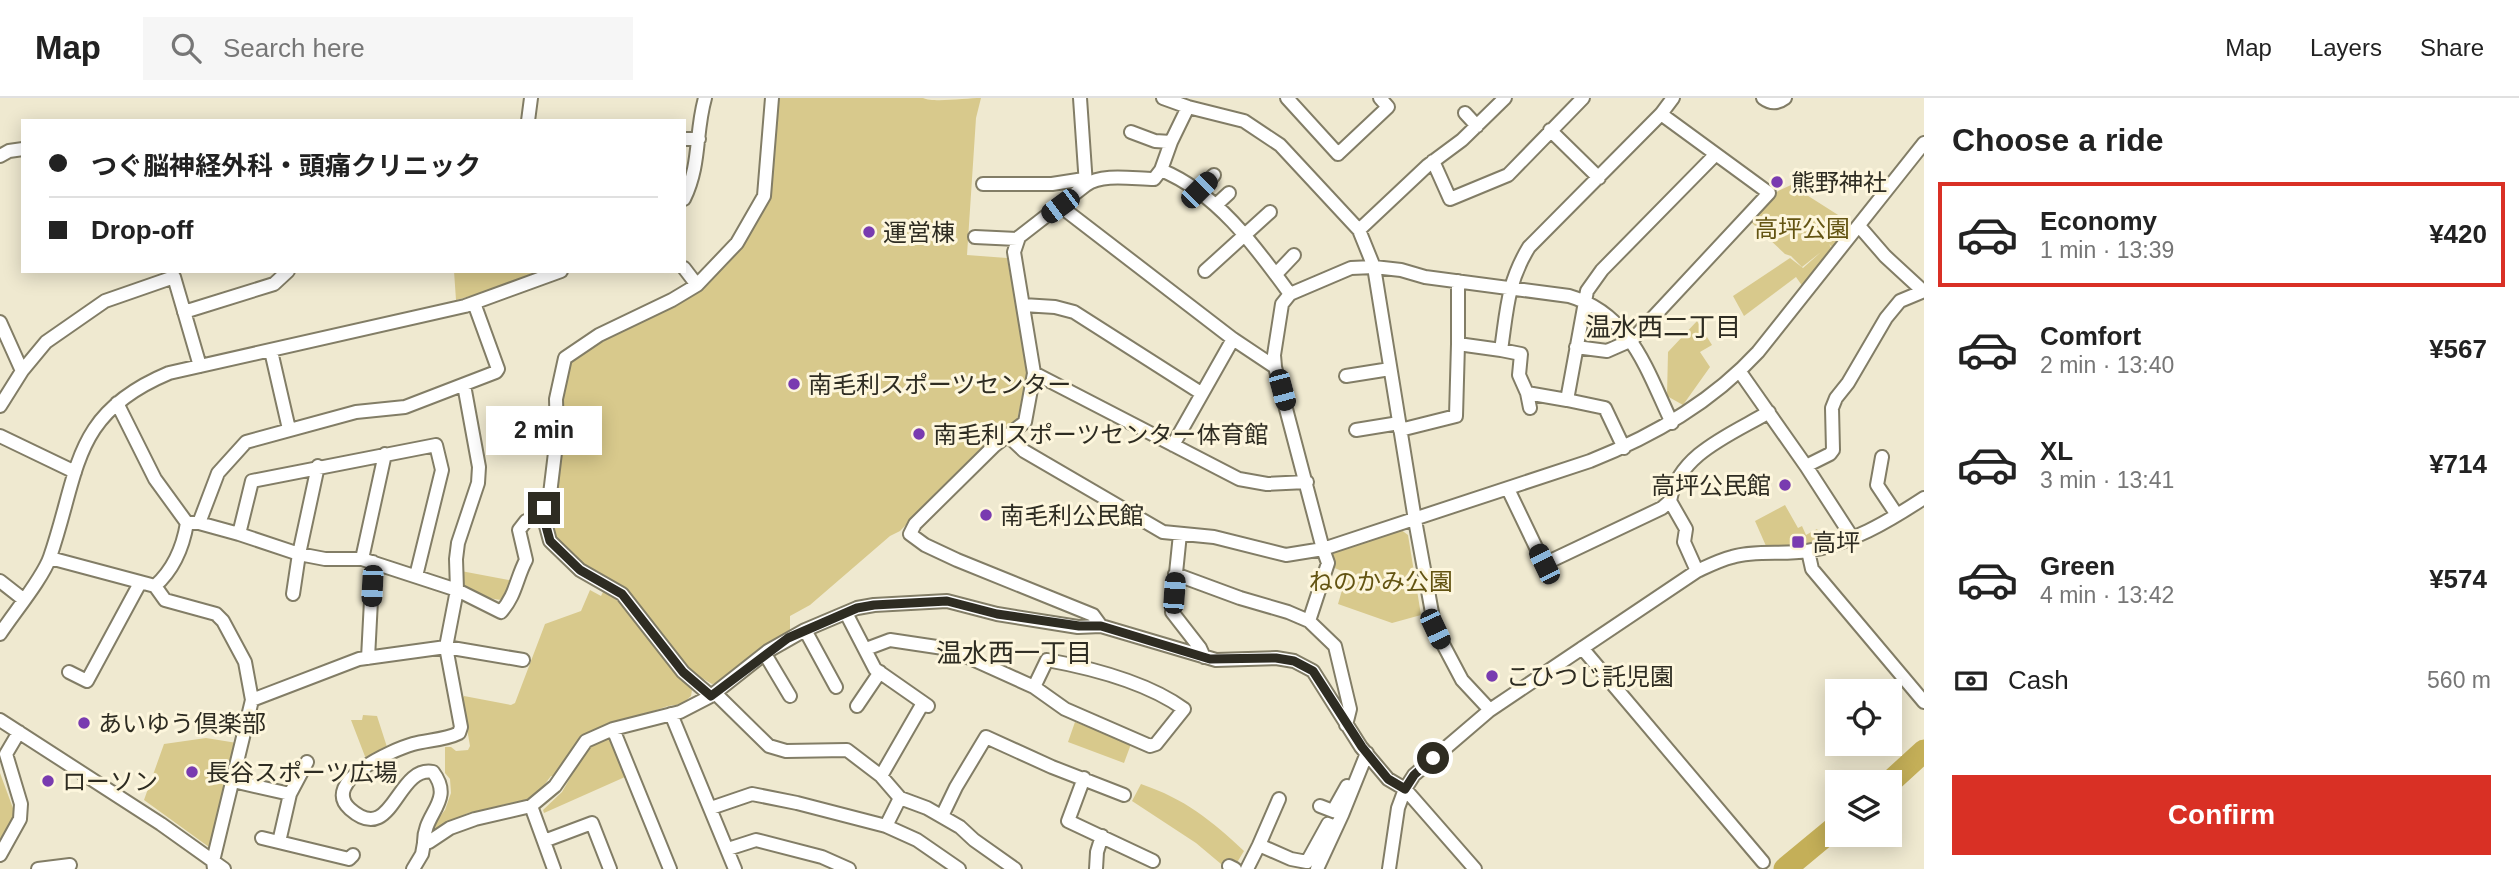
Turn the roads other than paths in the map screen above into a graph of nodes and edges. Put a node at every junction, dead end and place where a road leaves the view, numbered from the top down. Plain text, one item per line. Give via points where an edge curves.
1 (531, 98) edge
2 (705, 98) edge
3 (772, 98) edge
4 (1080, 98) edge
5 (1163, 98) edge
6 (1287, 98) edge
7 (1505, 98) edge
8 (1583, 98) edge
9 (1673, 98) edge
10 (1763, 98) edge
11 (1785, 98) edge
12 (1389, 101) edge
13 (1188, 107) junction
14 (1465, 113) dead end
15 (1661, 114) junction
16 (528, 119) edge
17 (1477, 126) junction
18 (1550, 130) junction
19 (1131, 132) dead end
20 (686, 139) edge
21 (699, 139) junction
22 (1171, 142) junction
23 (1924, 142) edge
24 (21, 149) edge
25 (1714, 155) junction
26 (0, 156) edge
27 (1433, 161) junction
28 (1161, 170) junction
29 (1214, 175) dead end
30 (1599, 178) junction
31 (1085, 182) junction
32 (983, 184) dead end
33 (1199, 190) junction
34 (1229, 193) dead end
35 (686, 194) edge
36 (1216, 205) junction
37 (1060, 206) junction
38 (1270, 212) dead end
39 (1859, 226) junction
40 (1359, 230) junction
41 (1244, 236) junction
42 (975, 237) dead end
43 (1017, 239) junction
44 (1294, 255) dead end
45 (1207, 264) dead end
46 (1374, 267) junction
47 (686, 271) edge
48 (286, 273) edge
49 (173, 274) edge
50 (1276, 274) junction
51 (540, 275) edge
52 (1458, 281) junction
53 (697, 285) junction
54 (1510, 287) junction
55 (1924, 291) edge
56 (1290, 294) junction
57 (1585, 300) junction
58 (474, 303) junction
59 (1023, 306) junction
60 (184, 312) junction
61 (0, 322) edge
62 (1233, 339) junction
63 (1632, 340) junction
64 (1458, 344) junction
65 (1576, 347) junction
66 (1501, 350) junction
67 (271, 351) junction
68 (200, 366) junction
69 (1275, 368) junction
70 (1390, 369) junction
71 (22, 370) junction
72 (1740, 372) junction
73 (1034, 373) junction
74 (1346, 376) dead end
75 (464, 385) junction
76 (1201, 393) junction
77 (1527, 393) junction
78 (1567, 400) junction
79 (117, 402) junction
80 (0, 406) edge
81 (1530, 408) dead end
82 (1769, 412) junction
83 (1672, 423) junction
84 (1400, 427) junction
85 (289, 429) junction
86 (1356, 430) dead end
87 (0, 436) edge
88 (1008, 436) junction
89 (1173, 445) junction
90 (1624, 447) junction
91 (385, 454) junction
92 (1882, 457) dead end
93 (1540, 462) dead end
94 (1806, 466) junction
95 (318, 467) junction
96 (75, 472) junction
97 (1543, 476) junction
98 (1307, 482) junction
99 (1508, 489) junction
100 (1924, 498) edge
101 (1670, 500) junction
102 (543, 515) junction
103 (1897, 515) junction
104 (1415, 520) junction
105 (193, 523) junction
106 (239, 534) junction
107 (1180, 534) junction
108 (1852, 537) junction
109 (1323, 549) junction
110 (1808, 551) junction
111 (299, 554) junction
112 (50, 558) junction
113 (368, 561) junction
114 (1697, 571) junction
115 (1175, 574) junction
116 (416, 576) junction
117 (0, 581) edge
118 (140, 583) junction
119 (155, 586) junction
120 (457, 590) junction
121 (293, 594) dead end
122 (23, 599) junction
123 (846, 613) junction
124 (1310, 621) junction
125 (1101, 626) junction
126 (805, 630) junction
127 (0, 634) edge
128 (446, 647) junction
129 (1582, 648) junction
130 (866, 649) junction
131 (765, 654) junction
132 (1204, 657) junction
133 (368, 658) junction
134 (523, 660) dead end
135 (69, 671) dead end
136 (880, 672) junction
137 (836, 687) dead end
138 (1034, 687) junction
139 (713, 694) junction
140 (790, 696) dead end
141 (252, 700) junction
142 (1924, 702) edge
143 (857, 706) dead end
144 (1490, 710) junction
145 (671, 714) junction
146 (0, 720) edge
147 (1346, 724) junction
148 (613, 729) junction
149 (19, 732) junction
150 (1367, 753) junction
151 (307, 762) dead end
152 (881, 776) junction
153 (1084, 778) junction
154 (1358, 778) junction
155 (233, 781) junction
156 (1405, 789) junction
157 (290, 794) junction
158 (1124, 795) dead end
159 (900, 798) junction
160 (1279, 799) dead end
161 (531, 806) junction
162 (1320, 806) dead end
163 (710, 808) junction
164 (942, 816) junction
165 (886, 826) junction
166 (1336, 827) junction
167 (1102, 836) junction
168 (262, 838) dead end
169 (544, 841) junction
170 (279, 842) junction
171 (424, 843) junction
172 (1258, 845) junction
173 (728, 849) junction
174 (0, 855) edge
175 (353, 855) dead end
176 (1153, 861) dead end
177 (1763, 862) dead end
178 (61, 865) edge
179 (217, 866) edge
180 (38, 869) edge
181 (413, 869) edge
182 (554, 869) edge
183 (610, 869) edge
184 (670, 869) edge
185 (735, 869) edge
186 (849, 869) edge
187 (959, 869) edge
188 (1015, 869) edge
189 (1096, 869) edge
190 (1247, 869) edge
191 (1317, 869) edge
192 (1389, 869) edge
193 (1475, 869) edge

1 - 16 street
2 - 21 street
3 - 53 street via 762,202 737,243
4 - 31 street
5 - 13 street
6 - 12 street via 1338,154
7 - 17 street
8 - 18 street
9 - 15 street
10 - 11 street via 1769,103
13 - 22 street
13 - 40 street via 1255,127 1280,145
14 - 17 street
15 - 25 street
15 - 30 street
17 - 27 street
18 - 27 street via 1508,175 1450,199
18 - 30 street
19 - 22 street
20 - 21 street
21 - 35 street
22 - 28 street
23 - 39 street
24 - 26 street
25 - 57 street via 1602,270
25 - 63 street via 1769,193
27 - 40 street
28 - 31 street via 1154,178
28 - 33 street
29 - 33 street
30 - 54 street via 1529,247
31 - 32 street
31 - 37 street
33 - 36 street
34 - 36 street
36 - 41 street
37 - 43 street
37 - 62 street
38 - 41 street
39 - 55 street
39 - 72 street
40 - 46 street
41 - 45 street
41 - 50 street
42 - 43 street
43 - 59 street via 1014,258
44 - 50 street
46 - 52 street
46 - 56 street via 1350,268
46 - 70 street
47 - 53 street
48 - 60 street via 274,284
49 - 60 street
49 - 71 street via 105,301 46,342
50 - 56 street
51 - 58 street
52 - 54 street
52 - 64 street
53 - 102 street via 599,335 565,358 556,399 550,494
54 - 57 street
54 - 66 street
55 - 94 street via 1900,301 1886,318 1836,398 1833,450
56 - 69 street via 1279,315
57 - 63 street via 1614,319
57 - 65 street
58 - 67 street
58 - 75 street via 498,369
59 - 73 street
59 - 76 street via 1074,312
60 - 68 street
61 - 71 street
62 - 69 street
62 - 76 street
63 - 65 street via 1607,351
63 - 83 street
64 - 66 street
64 - 84 street via 1456,416
65 - 78 street
66 - 77 street via 1521,354 1519,375
67 - 68 street
67 - 85 street
68 - 79 street via 150,381
69 - 98 street
70 - 74 street
70 - 84 street
71 - 80 street
72 - 82 street
72 - 83 street
73 - 88 street via 1025,422
73 - 89 street
75 - 85 street via 405,407 356,412
75 - 120 street via 479,467 458,543
76 - 89 street
77 - 78 street
77 - 81 street
78 - 90 street via 1605,408
79 - 96 street via 87,439
79 - 105 street via 155,479
82 - 94 street
82 - 101 street via 1696,455 1673,487
83 - 90 street
84 - 86 street
84 - 104 street
85 - 105 street via 246,442 233,454
87 - 96 street
88 - 107 street via 1024,451 1159,531
88 - 125 street via 954,485 910,534 957,560 1093,615
89 - 98 street via 1239,479 1267,484
90 - 97 street
91 - 95 street
91 - 113 street
91 - 116 street via 436,445 442,470
92 - 103 street via 1877,485
93 - 97 street
94 - 108 street
95 - 106 street via 252,481
95 - 111 street
96 - 112 street
97 - 99 street
98 - 109 street
99 - 101 street via 1544,564 1662,508
99 - 104 street
100 - 103 street
101 - 114 street via 1686,529 1684,542
102 - 120 street via 526,521 519,530 526,560 504,614
102 - 139 street via 550,541 580,570 622,594 683,672
103 - 108 street
104 - 109 street
104 - 144 street via 1435,629 1462,680
105 - 106 street
105 - 119 street
106 - 111 street
107 - 109 street via 1214,537 1286,555
107 - 115 street
108 - 110 street
109 - 124 street via 1328,563
110 - 114 street via 1733,556
110 - 142 street via 1812,569
111 - 113 street
111 - 121 street
112 - 118 street
112 - 122 street
113 - 116 street
113 - 133 street
114 - 129 street
115 - 124 street
115 - 132 street via 1172,612
116 - 120 street
117 - 122 street
118 - 119 street
118 - 135 street via 105,640 87,681
119 - 141 street via 165,600 216,614 223,621 245,662
120 - 128 street
122 - 127 street
123 - 125 street via 874,605 947,601 997,614
123 - 126 street
123 - 130 street
124 - 147 street via 1335,646 1350,709
125 - 132 street
126 - 131 street
126 - 137 street
128 - 133 street
128 - 134 street
128 - 171 street via 459,733 387,754 346,782 342,795 357,816 372,819 386,813 416,775 433,772 441,783 441,798 424,829
129 - 144 street
129 - 177 street
130 - 136 street
130 - 138 street via 890,640 950,649
131 - 139 street
131 - 140 street
132 - 147 street via 1294,661 1313,671
133 - 141 street
136 - 143 street
136 - 152 street via 925,705
138 - 138 street via 1065,709 1150,746 1184,709 1090,667 1047,660
139 - 145 street
139 - 152 street via 769,746 786,751 847,750
141 - 155 street
144 - 156 street via 1414,775
145 - 148 street
145 - 163 street
146 - 149 street
147 - 150 street
148 - 161 street via 586,741 555,786
148 - 184 street
149 - 174 street via 6,754 22,804 20,819
149 - 179 street
150 - 154 street
150 - 156 street via 1388,779
151 - 157 street
152 - 159 street
153 - 158 street
153 - 164 street via 986,737
153 - 167 street via 1068,821
154 - 162 street via 1349,781 1333,811
154 - 166 street
155 - 157 street
155 - 179 street
156 - 192 street
156 - 193 street
157 - 170 street
159 - 164 street
159 - 165 street
160 - 172 street via 1275,818
161 - 169 street
161 - 171 street via 450,828
163 - 165 street via 752,794
163 - 173 street
164 - 188 street
165 - 187 street via 917,840
166 - 172 street via 1328,824 1307,862
166 - 191 street
167 - 176 street
167 - 189 street
168 - 170 street
169 - 182 street
169 - 183 street via 592,823
170 - 175 street via 349,859
171 - 181 street
172 - 190 street
173 - 185 street
173 - 186 street via 756,840 822,856
178 - 180 street

